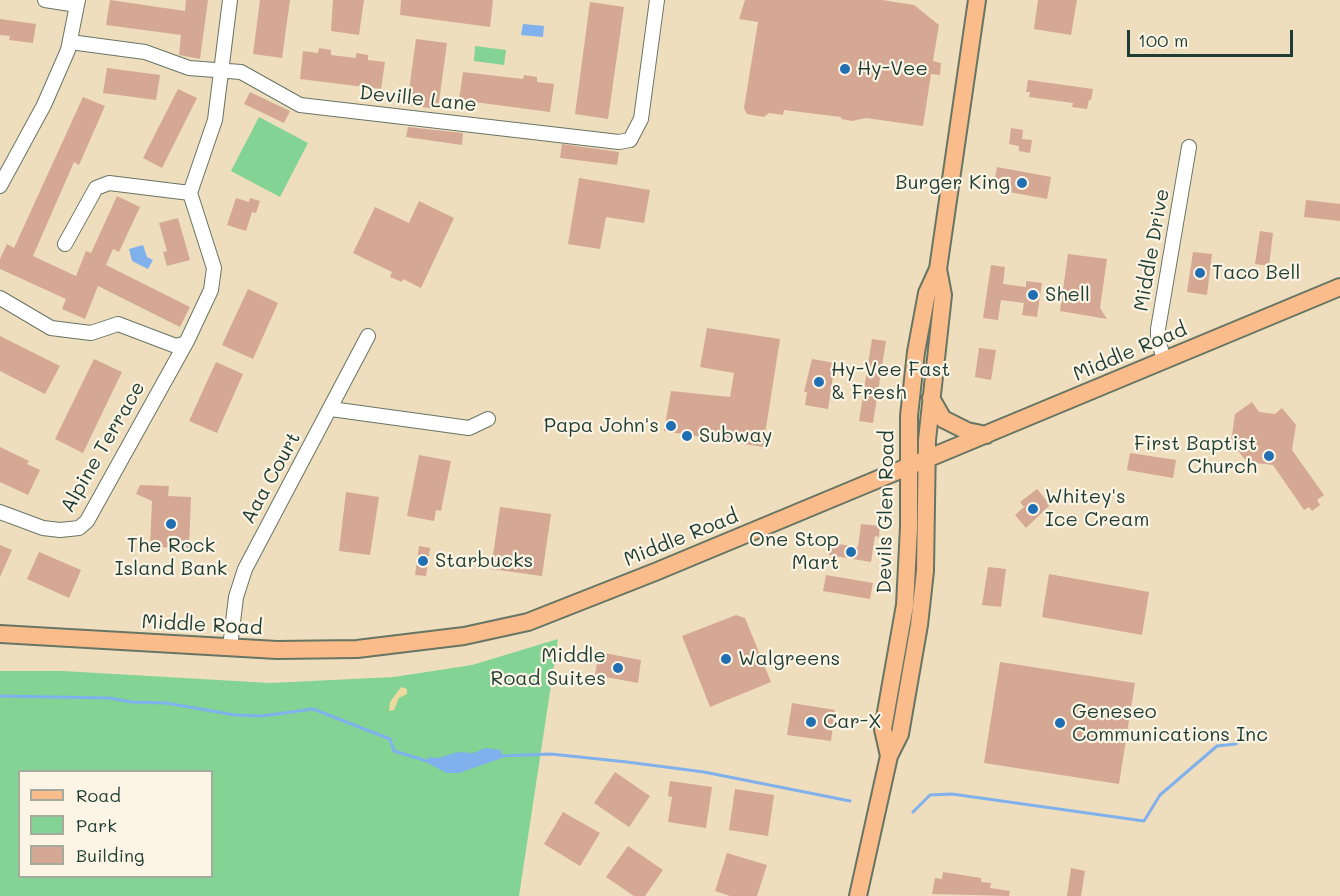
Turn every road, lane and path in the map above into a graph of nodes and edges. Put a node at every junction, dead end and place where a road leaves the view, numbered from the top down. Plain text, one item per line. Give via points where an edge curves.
1 (45, 0) edge
2 (230, 0) edge
3 (657, 0) edge
4 (977, 0) edge
5 (78, 2) edge
6 (70, 42) junction
7 (222, 70) junction
8 (1189, 147) dead end
9 (4, 168) edge
10 (0, 186) edge
11 (190, 193) junction
12 (65, 244) dead end
13 (938, 269) junction
14 (1340, 287) edge
15 (2, 303) edge
16 (368, 336) dead end
17 (183, 344) junction
18 (1164, 359) junction
19 (931, 398) junction
20 (331, 409) junction
21 (488, 419) dead end
22 (986, 435) junction
23 (927, 459) junction
24 (909, 467) junction
25 (0, 512) edge
26 (0, 634) edge
27 (230, 647) junction
28 (889, 756) junction
29 (858, 896) edge

1 - 5 street
2 - 7 street
3 - 7 street, Deville Lane via 641,119 630,140 618,142 300,105 241,72
4 - 13 main road, Devils Glen Road
5 - 6 street
6 - 7 street, Deville Lane via 145,52 189,68
6 - 9 street via 44,105
7 - 11 street via 215,120
8 - 18 street, Middle Drive via 1158,329
9 - 10 street
11 - 12 street via 109,183 96,188
11 - 17 street, Alpine Terrace via 214,268 212,290
13 - 19 main road, Devils Glen Road via 943,295
13 - 24 main road, Devils Glen Road via 927,293 916,352 909,416
14 - 18 main road, Middle Road
15 - 17 street via 51,328 91,333 118,324 176,346
16 - 20 street, Aaa Court
17 - 25 street, Alpine Terrace via 87,521 79,528 60,531
18 - 22 main road, Middle Road
19 - 22 main road via 943,419
19 - 23 main road, Devils Glen Road
20 - 21 street via 469,428
20 - 27 street, Aaa Court via 245,568 236,597
22 - 23 main road, Middle Road
23 - 24 main road, Middle Road
23 - 28 main road, Devils Glen Road via 920,625 900,734
24 - 27 main road, Middle Road via 528,622 464,636 357,649
24 - 28 main road, Devils Glen Road via 905,605 883,729
26 - 27 main road, Middle Road
28 - 29 main road, Devils Glen Road

